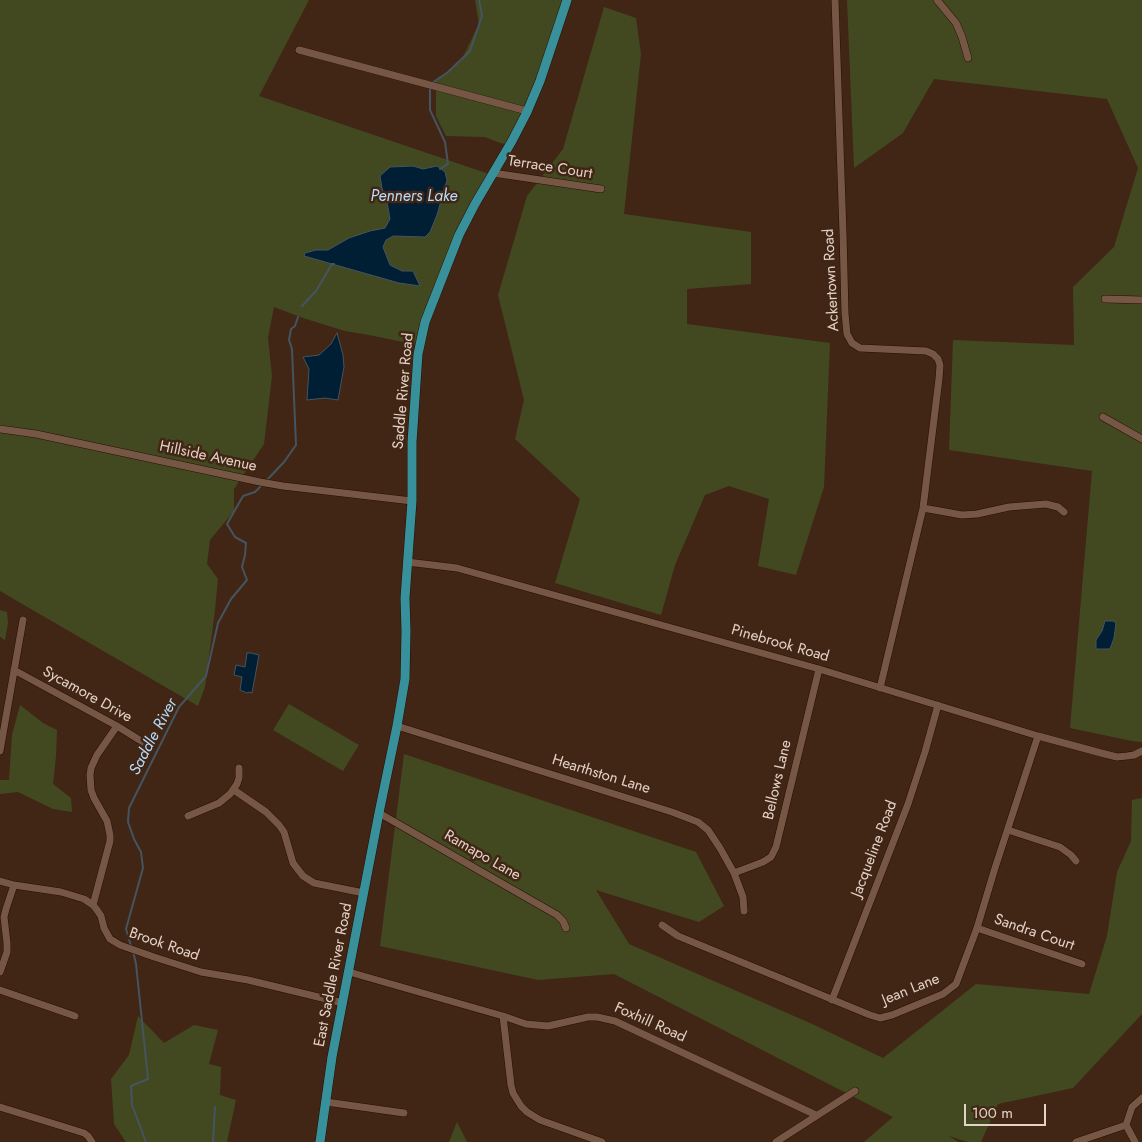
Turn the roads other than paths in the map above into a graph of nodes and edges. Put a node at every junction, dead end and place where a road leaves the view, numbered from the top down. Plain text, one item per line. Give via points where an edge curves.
1 (568, 0) edge
2 (835, 0) edge
3 (939, 1) edge
4 (299, 50) dead end
5 (968, 58) dead end
6 (527, 111) junction
7 (494, 173) junction
8 (601, 190) dead end
9 (1104, 299) dead end
10 (1142, 300) edge
11 (1103, 417) dead end
12 (0, 429) edge
13 (1142, 439) edge
14 (412, 501) junction
15 (923, 508) junction
16 (1064, 512) dead end
17 (407, 562) junction
18 (23, 620) dead end
19 (819, 669) junction
20 (14, 670) junction
21 (880, 688) junction
22 (938, 705) junction
23 (117, 726) junction
24 (397, 726) junction
25 (1038, 736) junction
26 (146, 744) dead end
27 (0, 751) edge
28 (1142, 751) edge
29 (240, 768) dead end
30 (234, 790) junction
31 (379, 813) junction
32 (188, 816) dead end
33 (1008, 830) junction
34 (1076, 860) dead end
35 (734, 873) junction
36 (0, 881) edge
37 (14, 885) junction
38 (364, 893) junction
39 (93, 905) junction
40 (744, 911) dead end
41 (662, 925) dead end
42 (566, 928) dead end
43 (977, 928) junction
44 (1082, 964) dead end
45 (0, 972) edge
46 (349, 972) junction
47 (0, 990) edge
48 (832, 1000) junction
49 (343, 1002) junction
50 (76, 1016) dead end
51 (504, 1016) junction
52 (855, 1090) dead end
53 (1142, 1098) edge
54 (326, 1102) junction
55 (0, 1107) edge
56 (404, 1113) dead end
57 (816, 1115) junction
58 (1126, 1125) junction
59 (92, 1142) edge
60 (320, 1142) edge
61 (602, 1142) edge
62 (776, 1142) edge
63 (1076, 1142) edge
64 (1135, 1142) edge

1 - 6 main road, Saddle River Road
2 - 15 street, Ackertown Road via 847,334 860,348 926,351 938,359 939,379
3 - 5 street via 956,23
4 - 6 street
6 - 7 main road, Saddle River Road
7 - 8 street, Terrace Court
7 - 14 main road, Saddle River Road via 459,235 425,322 418,354
9 - 10 street
11 - 13 street
12 - 14 street, Hillside Avenue via 260,482
14 - 17 main road, Saddle River Road
15 - 16 street via 962,515 1046,504
15 - 21 street, Ackertown Road
17 - 19 street, Pinebrook Road via 457,568
17 - 24 main road, Saddle River Road via 405,679
18 - 20 street
19 - 21 street, Pinebrook Road
19 - 35 street, Bellows Lane via 776,847 771,857 763,862
20 - 23 street, Sycamore Drive
20 - 27 street
21 - 22 street, Pinebrook Road
22 - 25 street, Pinebrook Road
22 - 48 street, Jacqueline Road via 908,804
23 - 26 street, Sycamore Drive
23 - 39 street via 93,761 90,775 91,790 107,821 110,835
24 - 31 main road, Saddle River Road
24 - 35 street, Hearthston Lane via 698,822 708,830
25 - 28 street, Pinebrook Road via 1117,757
25 - 33 street, Jean Lane
29 - 30 street
30 - 32 street via 219,803
30 - 38 street via 279,825 293,863 303,876 319,884
31 - 38 main road, East Saddle River Road
31 - 42 street, Ramapo Lane via 557,915
33 - 34 street via 1060,847
33 - 43 street, Jean Lane
35 - 40 street, Hearthston Lane via 743,897
36 - 37 street
37 - 39 street via 64,893
37 - 45 street via 4,917 7,952
38 - 46 main road, East Saddle River Road
39 - 49 street, Brook Road via 110,939 128,948 201,972
41 - 48 street, Jean Lane via 678,936
43 - 44 street, Sandra Court
43 - 48 street, Jean Lane via 956,984 943,994 880,1018
46 - 49 main road, East Saddle River Road
46 - 51 street, Foxhill Road
47 - 50 street
49 - 54 main road, East Saddle River Road
51 - 57 street, Foxhill Road via 537,1026 588,1017 615,1021
51 - 61 street via 511,1085 521,1106 540,1120
52 - 57 street
53 - 58 street via 1132,1107
54 - 56 street
54 - 60 main road, East Saddle River Road
55 - 59 street via 84,1133
57 - 62 street
58 - 63 street
58 - 64 street

